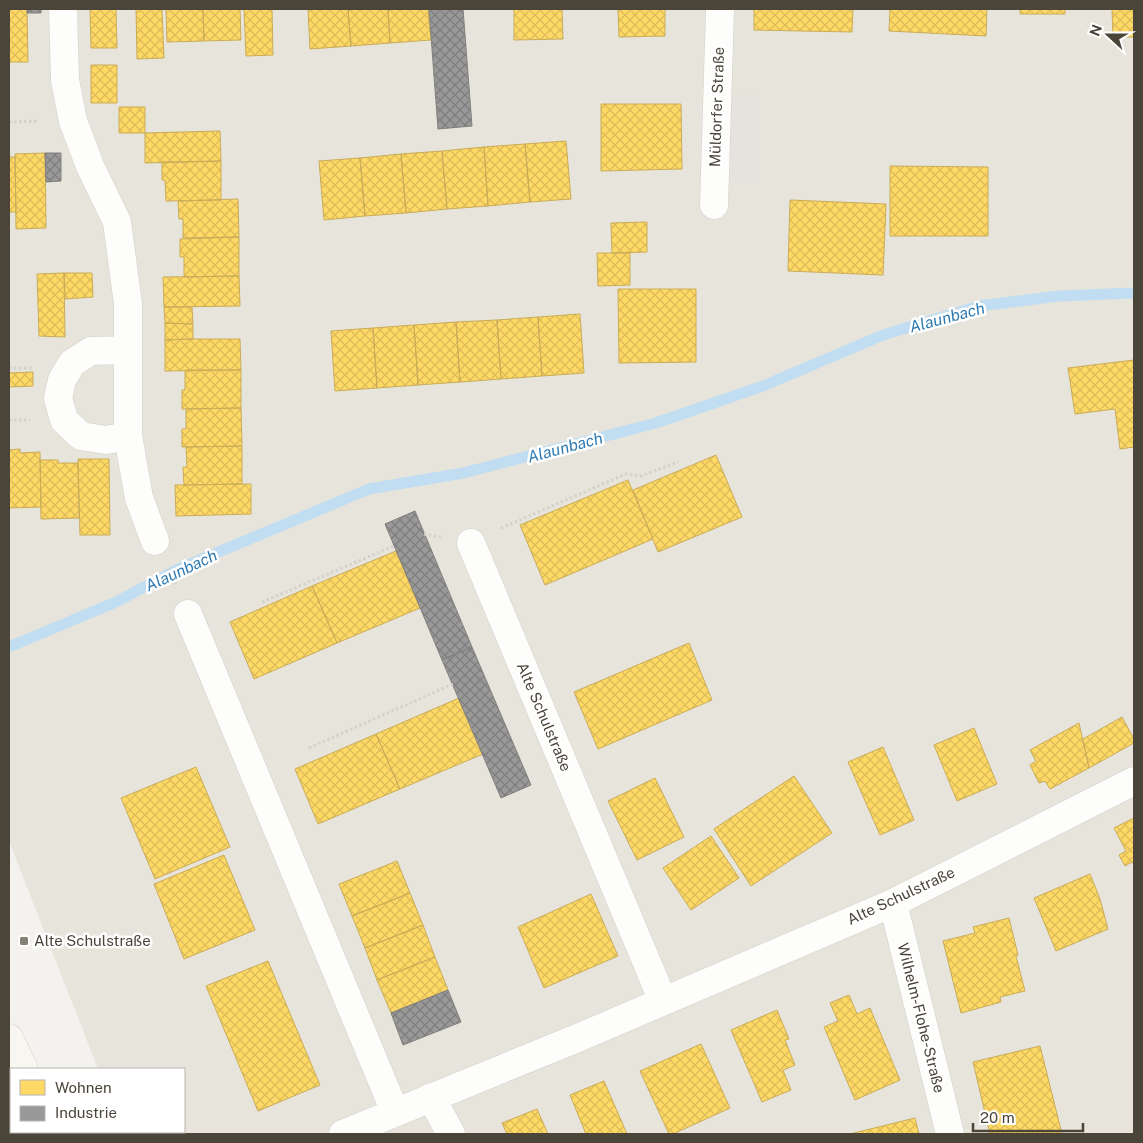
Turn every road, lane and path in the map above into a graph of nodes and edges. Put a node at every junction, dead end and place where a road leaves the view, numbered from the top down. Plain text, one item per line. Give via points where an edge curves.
1 (63, 9) edge
2 (720, 9) edge
3 (714, 205) dead end
4 (128, 350) junction
5 (128, 436) junction
6 (678, 462) dead end
7 (424, 534) dead end
8 (471, 543) junction
9 (394, 546) dead end
10 (160, 553) joint
11 (177, 587) dead end
12 (262, 602) dead end
13 (188, 614) dead end
14 (453, 684) dead end
15 (309, 748) dead end
16 (1134, 781) edge
17 (893, 903) junction
18 (664, 1001) junction
19 (9, 1038) edge
20 (24, 1068) edge
21 (431, 1097) junction
22 (395, 1112) junction
23 (343, 1134) edge
24 (451, 1134) edge
25 (950, 1134) edge

1 - 4 street via 65,80 72,120 117,222 128,304
2 - 3 street, Müldorfer Straße
4 - 5 street
4 - 5 street via 91,351 72,363 62,380 58,398 64,420 81,436 106,440
5 - 10 street via 139,498
6 - 8 path via 641,476 626,474
7 - 8 path
8 - 18 street, Alte Schulstraße
9 - 12 path
10 - 11 path
13 - 22 street
14 - 15 path
16 - 17 street, Alte Schulstraße
17 - 18 street, Alte Schulstraße
17 - 25 street, Wilhelm-Flohe-Straße
18 - 21 street, Alte Schulstraße
19 - 20 main road
21 - 22 street, Alte Schulstraße
21 - 24 street
22 - 23 street, Alte Schulstraße

